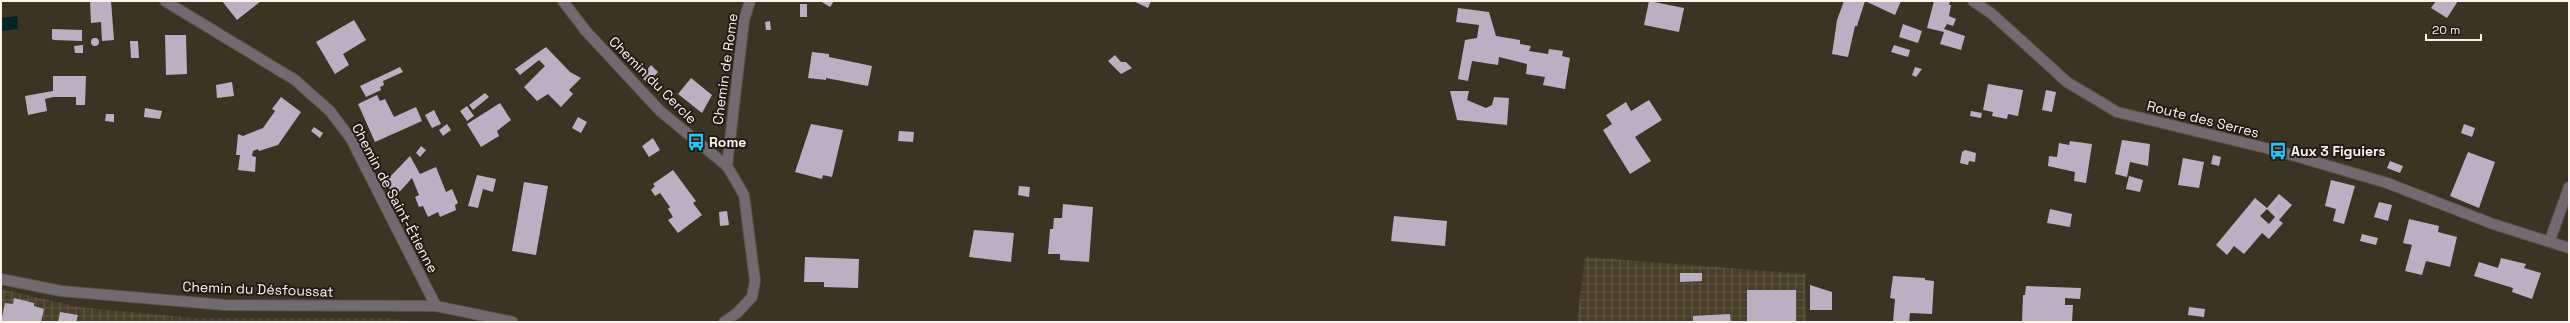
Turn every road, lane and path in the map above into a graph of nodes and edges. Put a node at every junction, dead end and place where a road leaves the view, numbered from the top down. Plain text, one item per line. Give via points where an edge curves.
1 (165, 1) edge
2 (564, 1) edge
3 (750, 1) edge
4 (1973, 1) edge
5 (727, 166) junction
6 (2569, 187) edge
7 (2550, 240) junction
8 (2569, 248) edge
9 (1, 279) edge
10 (436, 306) junction
11 (513, 322) edge
12 (724, 322) edge

1 - 10 street, Chemin de Saint-Étienne via 295,80 330,111 351,139
2 - 5 street, Chemin du Cercle via 585,30 660,111
3 - 5 street, Chemin de Rome via 744,20
4 - 7 street, Route des Serres via 1992,14 2067,82 2117,112 2278,151 2387,183 2493,224
5 - 12 street, Chemin du Cercle via 744,195 755,281 752,297 737,314
6 - 7 street
7 - 8 street, Route des Serres
9 - 10 street, Chemin du Désfoussat via 61,291 225,305
10 - 11 street, Chemin du Désfoussat

